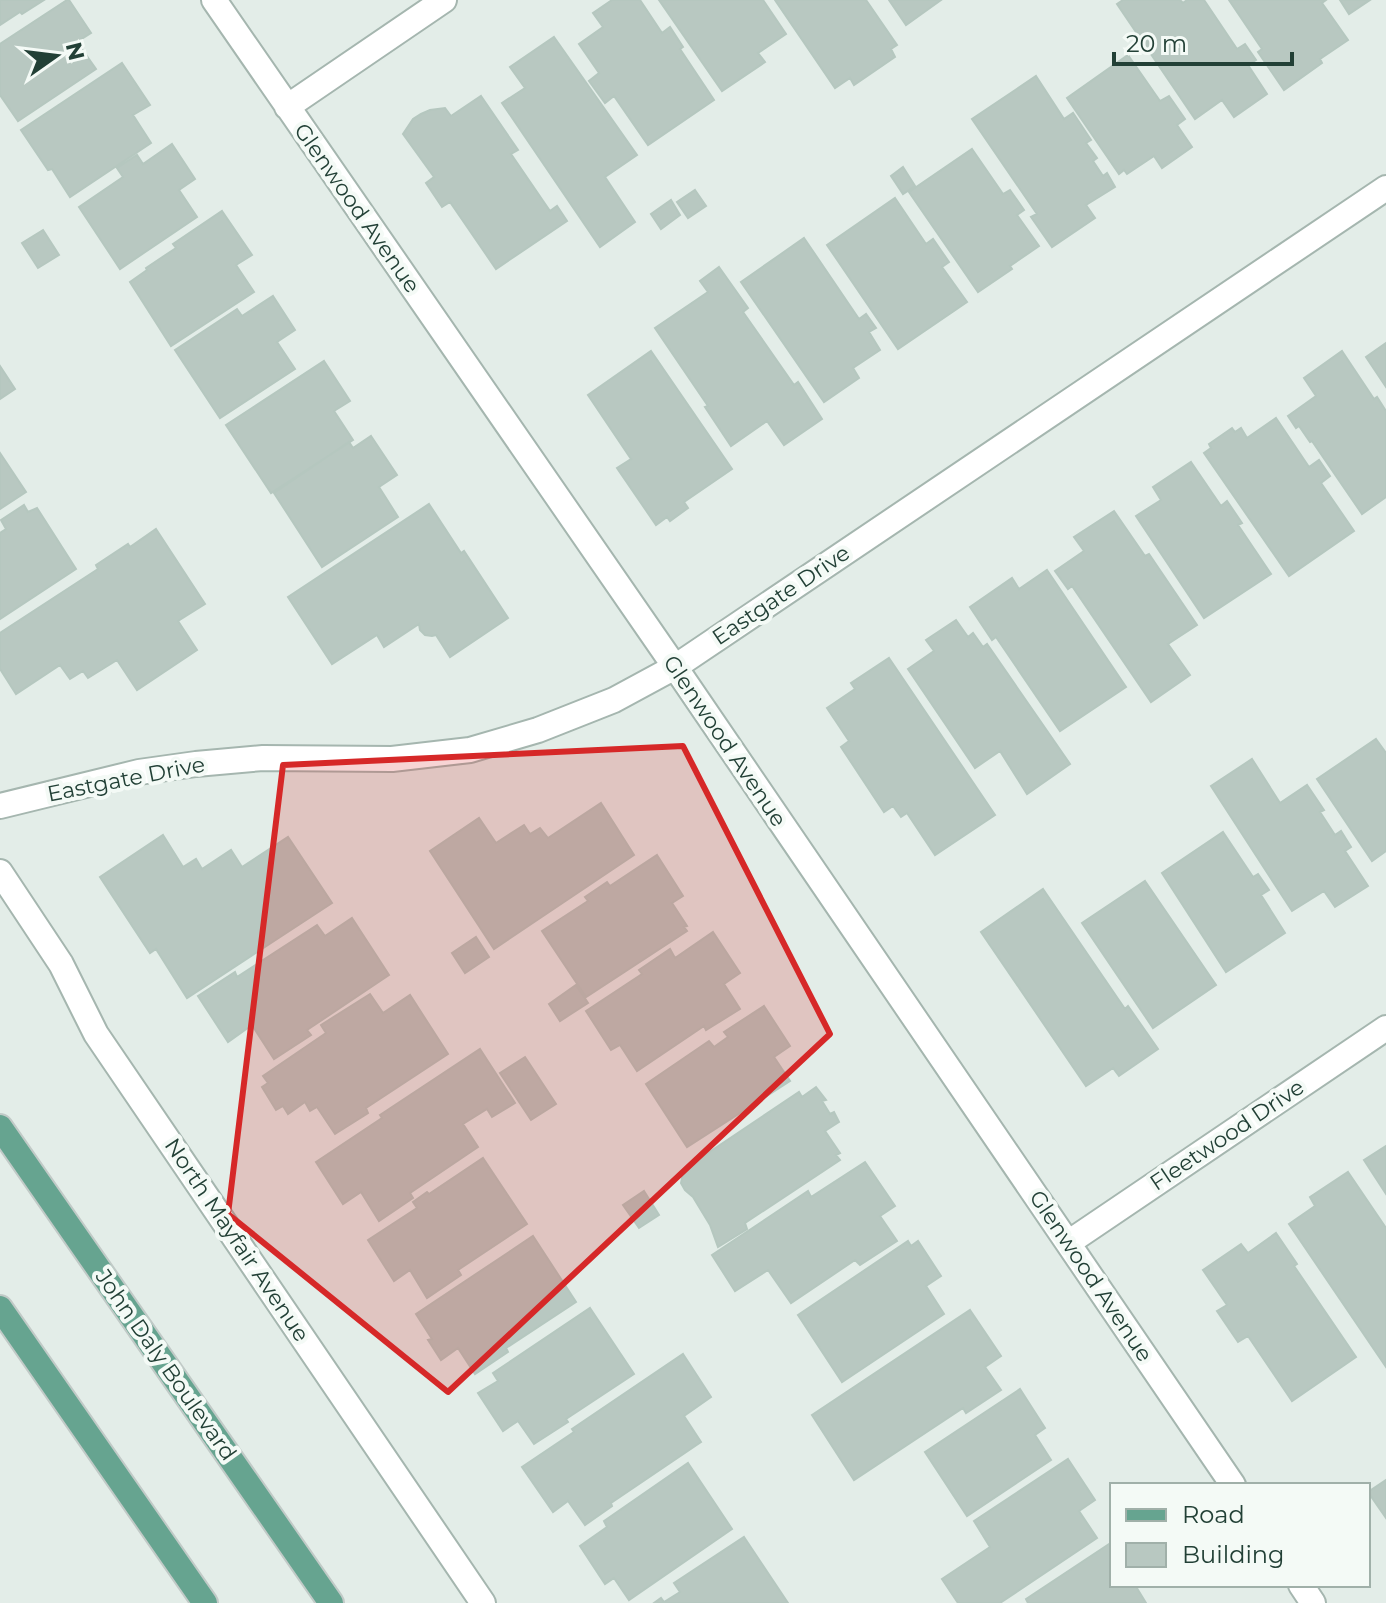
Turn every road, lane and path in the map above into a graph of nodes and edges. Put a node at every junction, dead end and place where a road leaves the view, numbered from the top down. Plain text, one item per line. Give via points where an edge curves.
1 (214, 0) edge
2 (444, 0) edge
3 (287, 107) junction
4 (1386, 188) edge
5 (675, 667) junction
6 (0, 806) edge
7 (0, 872) edge
8 (1386, 1028) edge
9 (0, 1127) edge
10 (1068, 1243) junction
11 (0, 1308) edge
12 (1232, 1483) edge
13 (205, 1603) edge
14 (331, 1603) edge
15 (483, 1603) edge

1 - 3 street, Glenwood Avenue
2 - 3 street
3 - 5 street, Glenwood Avenue
4 - 5 street, Eastgate Drive
5 - 6 street, Eastgate Drive via 614,700 470,750 392,759 263,758 196,764 139,772
5 - 10 street, Glenwood Avenue
7 - 15 street, North Mayfair Avenue via 61,964 96,1034
8 - 10 street, Fleetwood Drive
9 - 14 main road, John Daly Boulevard
10 - 12 street, Glenwood Avenue
11 - 13 main road

